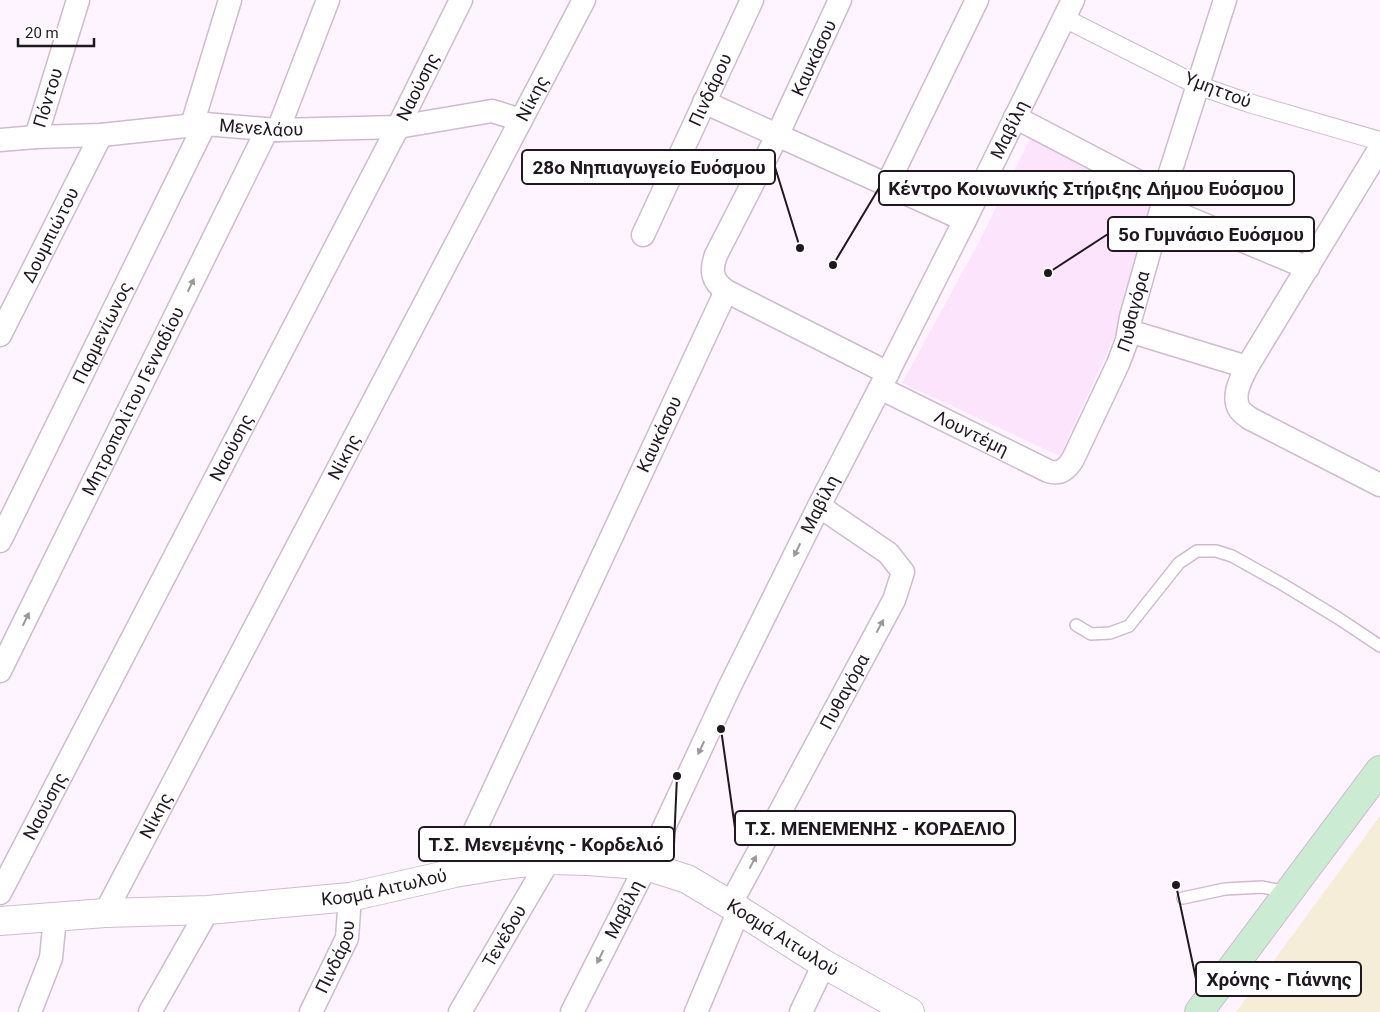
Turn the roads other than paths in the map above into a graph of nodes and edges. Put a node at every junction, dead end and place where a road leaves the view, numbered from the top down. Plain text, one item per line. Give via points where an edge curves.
1 (78, 0) edge
2 (230, 0) edge
3 (328, 0) edge
4 (460, 0) edge
5 (584, 0) edge
6 (752, 0) edge
7 (840, 0) edge
8 (977, 0) edge
9 (1225, 0) edge
10 (1068, 9) edge
11 (1198, 85) junction
12 (704, 102) junction
13 (1016, 117) junction
14 (521, 120) junction
15 (198, 124) junction
16 (398, 127) junction
17 (273, 130) junction
18 (101, 135) junction
19 (777, 136) junction
20 (36, 137) junction
21 (0, 140) edge
22 (1380, 141) edge
23 (1380, 148) edge
24 (887, 185) junction
25 (1163, 201) junction
26 (965, 220) junction
27 (643, 234) dead end
28 (1308, 268) junction
29 (726, 291) junction
30 (1129, 331) junction
31 (0, 335) edge
32 (1247, 367) junction
33 (884, 381) junction
34 (1063, 470) joint
35 (1380, 485) edge
36 (819, 506) junction
37 (0, 541) edge
38 (1076, 625) dead end
39 (1380, 646) edge
40 (2, 665) edge
41 (1380, 770) edge
42 (548, 860) junction
43 (646, 866) junction
44 (455, 873) junction
45 (1289, 892) junction
46 (0, 893) edge
47 (350, 897) junction
48 (1183, 898) dead end
49 (735, 907) junction
50 (208, 910) junction
51 (105, 913) junction
52 (55, 917) junction
53 (0, 920) edge
54 (824, 964) junction
55 (30, 1012) edge
56 (150, 1012) edge
57 (311, 1012) edge
58 (460, 1012) edge
59 (572, 1012) edge
60 (696, 1012) edge
61 (801, 1012) edge
62 (910, 1012) edge
63 (1200, 1012) edge

1 - 20 street, Πόντου
2 - 15 street, Παρμενίωνος
3 - 17 street, Μητροπολίτου Γενναδίου
4 - 16 street, Ναούσης
5 - 14 street, Νίκης
6 - 12 street, Πινδάρου
7 - 19 street, Καυκάσου
8 - 24 street
9 - 11 street, Πυθαγόρα
10 - 11 street, Υμηττού
10 - 13 street, Μαβίλη
11 - 22 street, Υμηττού
11 - 25 street, Πυθαγόρα
12 - 19 street
12 - 27 street, Πινδάρου
13 - 25 street
13 - 26 street, Μαβίλη
14 - 16 street, Μενελάου via 492,111
14 - 51 street, Νίκης
15 - 17 street, Μενελάου
15 - 18 street, Μενελάου
15 - 37 street, Παρμενίωνος
16 - 17 street, Μενελάου
16 - 46 street, Ναούσης
40 -> 17 street, Μητροπολίτου Γενναδίου
18 - 20 street, Μενελάου
18 - 31 street, Δουμπιώτου
19 - 24 street
19 - 29 street, Καυκάσου via 714,261 715,282
20 - 21 street, Μενελάου
23 - 28 street
24 - 26 street
25 - 28 street
25 - 30 street, Πυθαγόρα
26 - 33 street, Μαβίλη
28 - 32 street
29 - 33 street, Λουντέμη
29 - 44 street, Καυκάσου
30 - 32 street
30 - 34 street, Πυθαγόρα via 1118,364 1073,459
32 - 35 street via 1236,402 1249,418
33 - 34 street, Λουντέμη via 1032,464 1055,473
33 - 36 street, Μαβίλη
36 -> 43 street, Μαβίλη
49 -> 36 street, Πυθαγόρα via 894,600 903,572 888,553
38 - 39 lane via 1090,634 1110,633 1129,626 1179,563 1197,551 1216,551 1232,556 1282,584
41 - 45 main road
42 - 43 street, Κοσμά Αιτωλού
42 - 44 street, Κοσμά Αιτωλού
42 - 58 street, Τενέδου
43 - 49 street, Κοσμά Αιτωλού via 688,879
43 -> 59 street, Μαβίλη
44 - 47 street, Κοσμά Αιτωλού
45 - 48 lane via 1262,887 1225,889
45 - 63 main road
47 - 50 street, Κοσμά Αιτωλού
47 - 57 street, Πινδάρου via 347,938
49 - 54 street, Κοσμά Αιτωλού
49 - 60 street, Πυθαγόρα
50 - 51 street, Κοσμά Αιτωλού
50 - 56 street
51 - 52 street, Κοσμά Αιτωλού
52 - 53 street, Κοσμά Αιτωλού
52 - 55 street via 51,958
54 - 61 street
54 - 62 street, Κοσμά Αιτωλού

